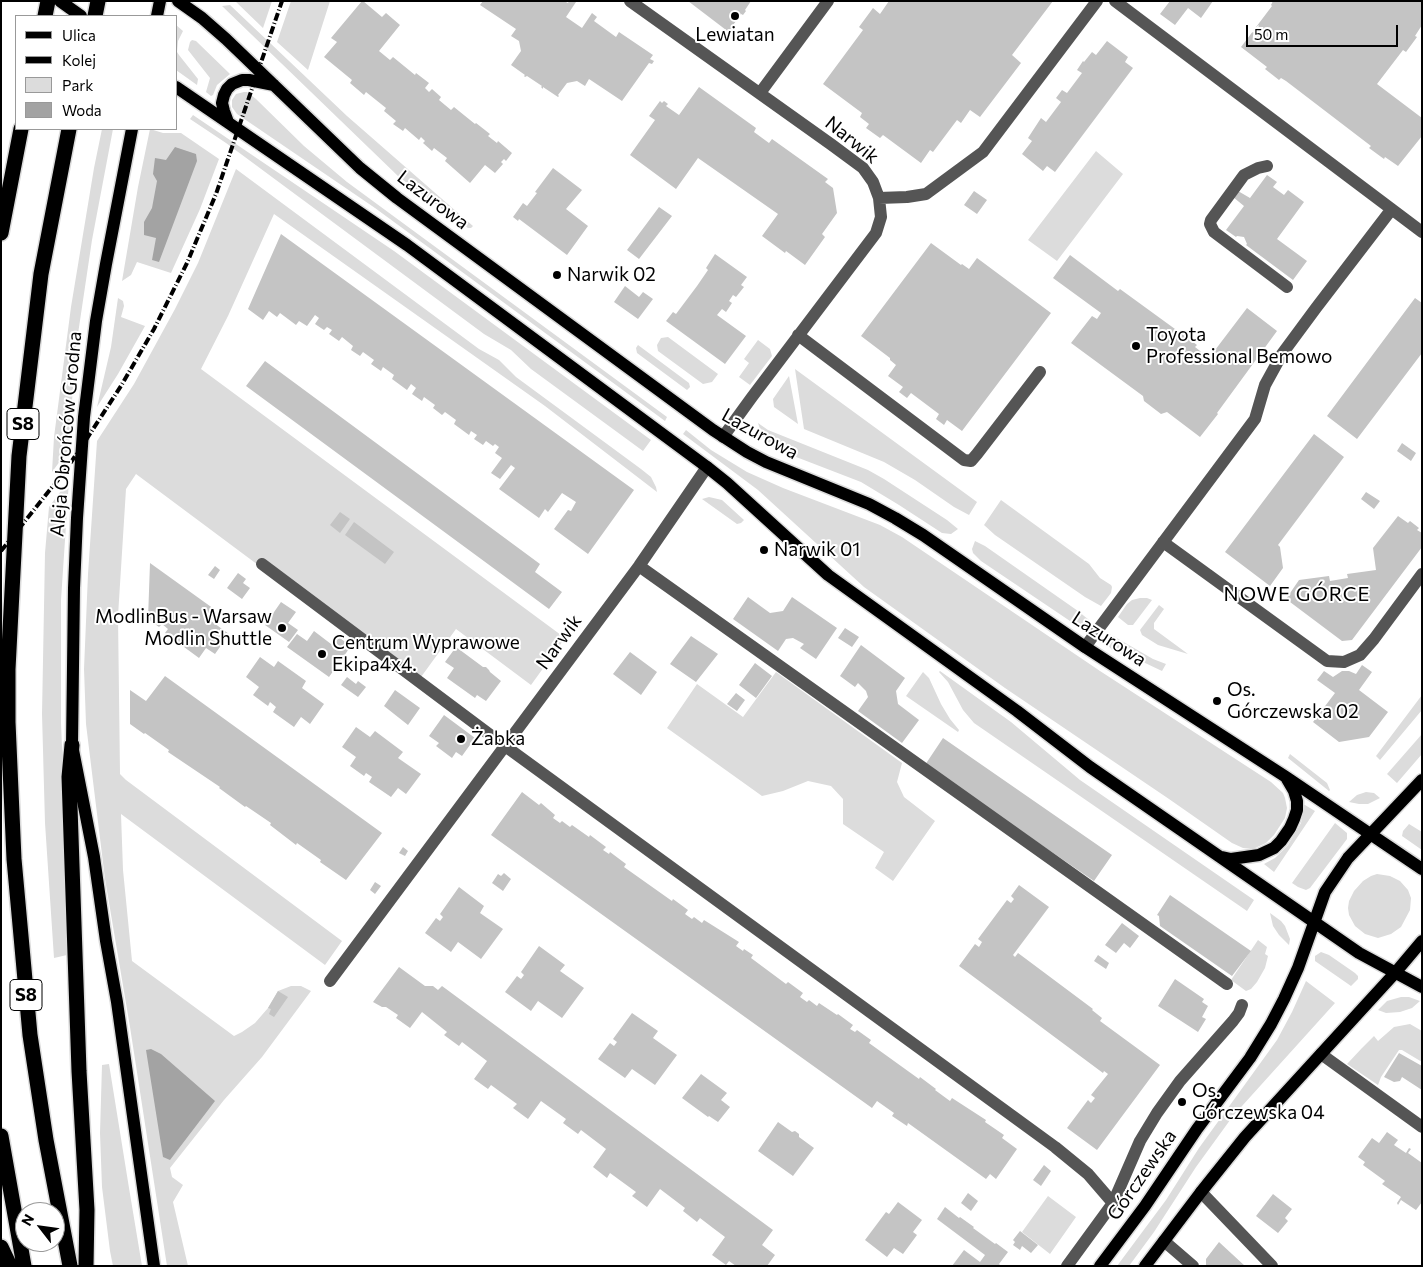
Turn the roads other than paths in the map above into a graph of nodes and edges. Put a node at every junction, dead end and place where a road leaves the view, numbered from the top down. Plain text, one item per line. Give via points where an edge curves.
1 (48, 1) edge
2 (60, 1) edge
3 (98, 1) edge
4 (160, 1) edge
5 (178, 1) edge
6 (630, 1) edge
7 (828, 1) edge
8 (1096, 1) edge
9 (1115, 1) edge
10 (44, 15) edge
11 (79, 15) edge
12 (95, 15) edge
13 (157, 15) edge
14 (274, 85) junction
15 (178, 88) edge
16 (760, 94) junction
17 (228, 122) junction
18 (21, 130) edge
19 (68, 130) edge
20 (132, 130) edge
21 (1267, 166) dead end
22 (879, 198) junction
23 (1391, 210) junction
24 (1, 232) edge
25 (1422, 232) edge
26 (1287, 286) dead end
27 (798, 335) junction
28 (1040, 372) dead end
29 (723, 437) junction
30 (707, 467) junction
31 (1163, 542) junction
32 (262, 564) dead end
33 (639, 566) junction
34 (1422, 574) edge
35 (1085, 646) junction
36 (72, 745) junction
37 (505, 746) junction
38 (1286, 777) junction
39 (1422, 780) edge
40 (1370, 833) junction
41 (1219, 856) junction
42 (1422, 869) edge
43 (1314, 921) junction
44 (1422, 940) edge
45 (1395, 973) junction
46 (330, 981) dead end
47 (1226, 984) dead end
48 (1422, 987) edge
49 (1242, 1005) dead end
50 (1321, 1054) junction
51 (1422, 1127) edge
52 (1, 1136) edge
53 (1201, 1192) junction
54 (1113, 1203) junction
55 (1164, 1241) junction
56 (1, 1247) edge
57 (10, 1266) edge
58 (24, 1266) edge
59 (70, 1266) edge
60 (86, 1266) edge
61 (154, 1266) edge
62 (1067, 1266) edge
63 (1100, 1266) edge
64 (1146, 1266) edge
65 (1193, 1266) edge
66 (1272, 1266) edge

1 - 10 highway
2 - 11 main road
3 - 12 highway
4 - 13 main road
5 - 14 main road, Lazurowa via 214,28
6 - 16 street, Narwik
7 - 16 street
8 - 22 street via 983,152 926,194
9 - 23 street
14 - 17 main road via 249,80 232,84 222,103
14 - 29 main road, Lazurowa via 360,168 390,192
15 - 17 main road
16 - 22 street, Narwik via 863,168
17 - 30 main road via 407,245
18 - 24 highway
19 - 59 highway, S8 via 41,274 19,456 8,660 8,722 14,859 30,1035
20 - 36 main road, Aleja Obrońców Grodna via 98,311 84,417 73,625
21 - 26 street via 1244,175 1210,224 1214,232
22 - 27 street, Narwik via 881,218 876,233
23 - 25 street
23 - 31 street via 1282,354 1265,386 1255,419
27 - 28 street via 964,460 971,461
27 - 29 street, Narwik
29 - 35 main road, Lazurowa via 766,462 895,518
30 - 33 street, Narwik
30 - 41 main road via 846,589 1090,767
31 - 34 street via 1326,661 1344,662 1360,655
31 - 35 street
32 - 37 street
33 - 37 street, Narwik
33 - 47 street
35 - 38 main road, Lazurowa
36 - 60 highway via 69,777
36 - 61 main road, Aleja Obrońców Grodna via 117,1002
37 - 46 street, Narwik
37 - 54 street via 1054,1147 1088,1174
38 - 40 main road, Lazurowa
38 - 41 main road via 1294,791 1297,810 1281,840 1274,848 1259,855 1231,859
39 - 40 main road
40 - 42 main road, Lazurowa
40 - 43 main road, Górczewska via 1325,892
41 - 43 main road
43 - 45 main road via 1359,953
43 - 63 main road, Górczewska via 1284,999 1250,1058
44 - 45 main road
45 - 48 main road
45 - 50 main road
49 - 54 street via 1233,1022 1180,1081 1157,1113 1140,1141
50 - 51 street
50 - 53 main road via 1245,1137
52 - 58 highway
53 - 55 main road
53 - 66 street
54 - 62 street
55 - 64 main road
55 - 65 street
56 - 57 highway

